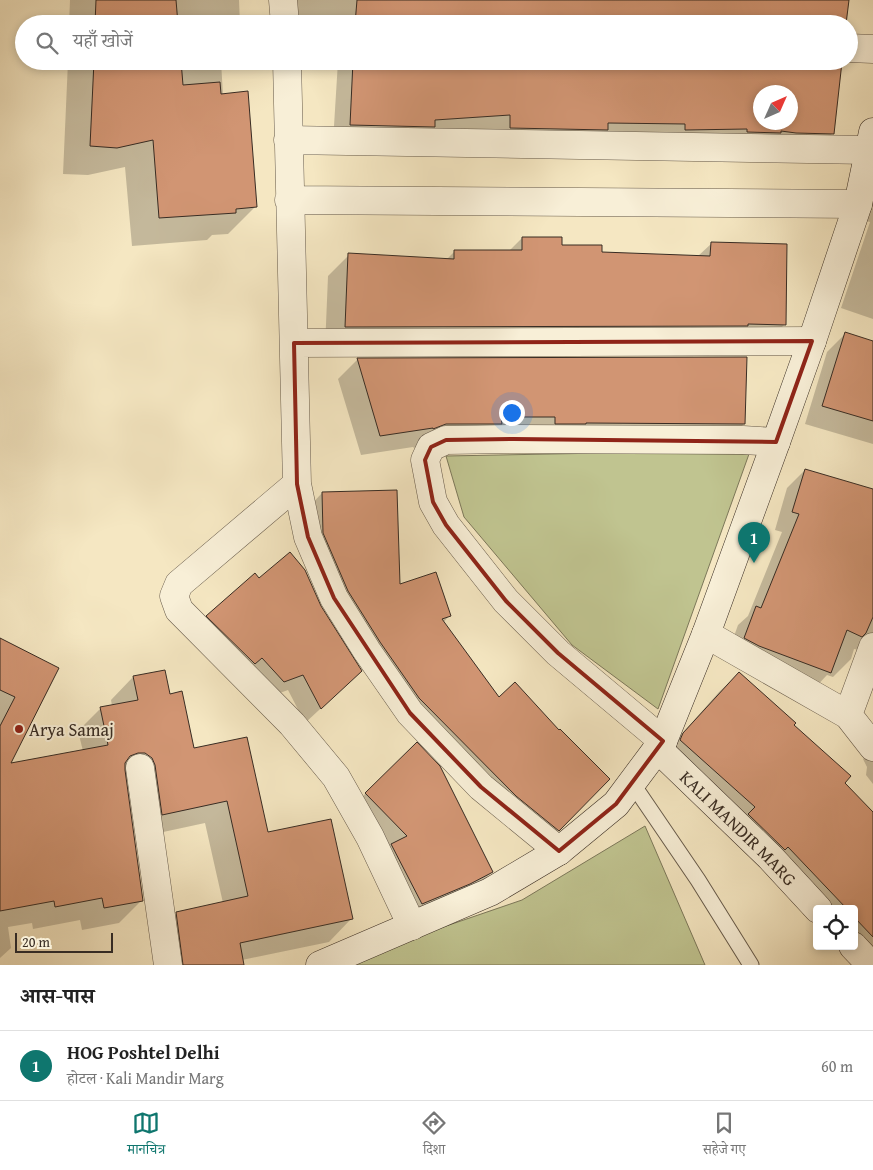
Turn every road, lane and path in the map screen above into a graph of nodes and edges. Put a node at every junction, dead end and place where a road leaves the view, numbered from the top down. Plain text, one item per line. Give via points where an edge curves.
1 (283, 0) edge
2 (284, 15) edge
3 (858, 48) edge
4 (873, 49) edge
5 (286, 70) edge
6 (288, 140) junction
7 (871, 141) edge
8 (289, 200) junction
9 (858, 204) junction
10 (812, 341) junction
11 (294, 343) junction
12 (776, 442) junction
13 (297, 484) junction
14 (706, 634) junction
15 (873, 647) edge
16 (848, 715) junction
17 (660, 744) junction
18 (873, 747) edge
19 (140, 768) dead end
20 (632, 783) junction
21 (559, 850) junction
22 (814, 905) edge
23 (412, 926) junction
24 (857, 950) edge
25 (168, 965) edge
26 (320, 965) edge
27 (751, 965) edge
28 (871, 965) edge

1 - 2 street
3 - 4 street
5 - 6 street
6 - 7 street
6 - 8 street
7 - 9 street
8 - 9 street
8 - 11 street
9 - 10 street
10 - 11 street
10 - 12 street
11 - 13 street
12 - 14 street
12 - 17 street, KALI MANDIR MARG via 446,440 432,447 425,460 433,502 446,525 506,601 558,653
13 - 21 street via 308,537 334,598 410,713 481,788
13 - 23 street via 179,584 174,596 179,610 292,724 336,777 370,837
14 - 16 street
14 - 17 street
15 - 16 street
16 - 18 street
17 - 20 street
17 - 22 street, KALI MANDIR MARG
19 - 25 street
20 - 21 street via 616,804
20 - 27 lane
21 - 23 street via 490,892
23 - 26 street
24 - 28 street

